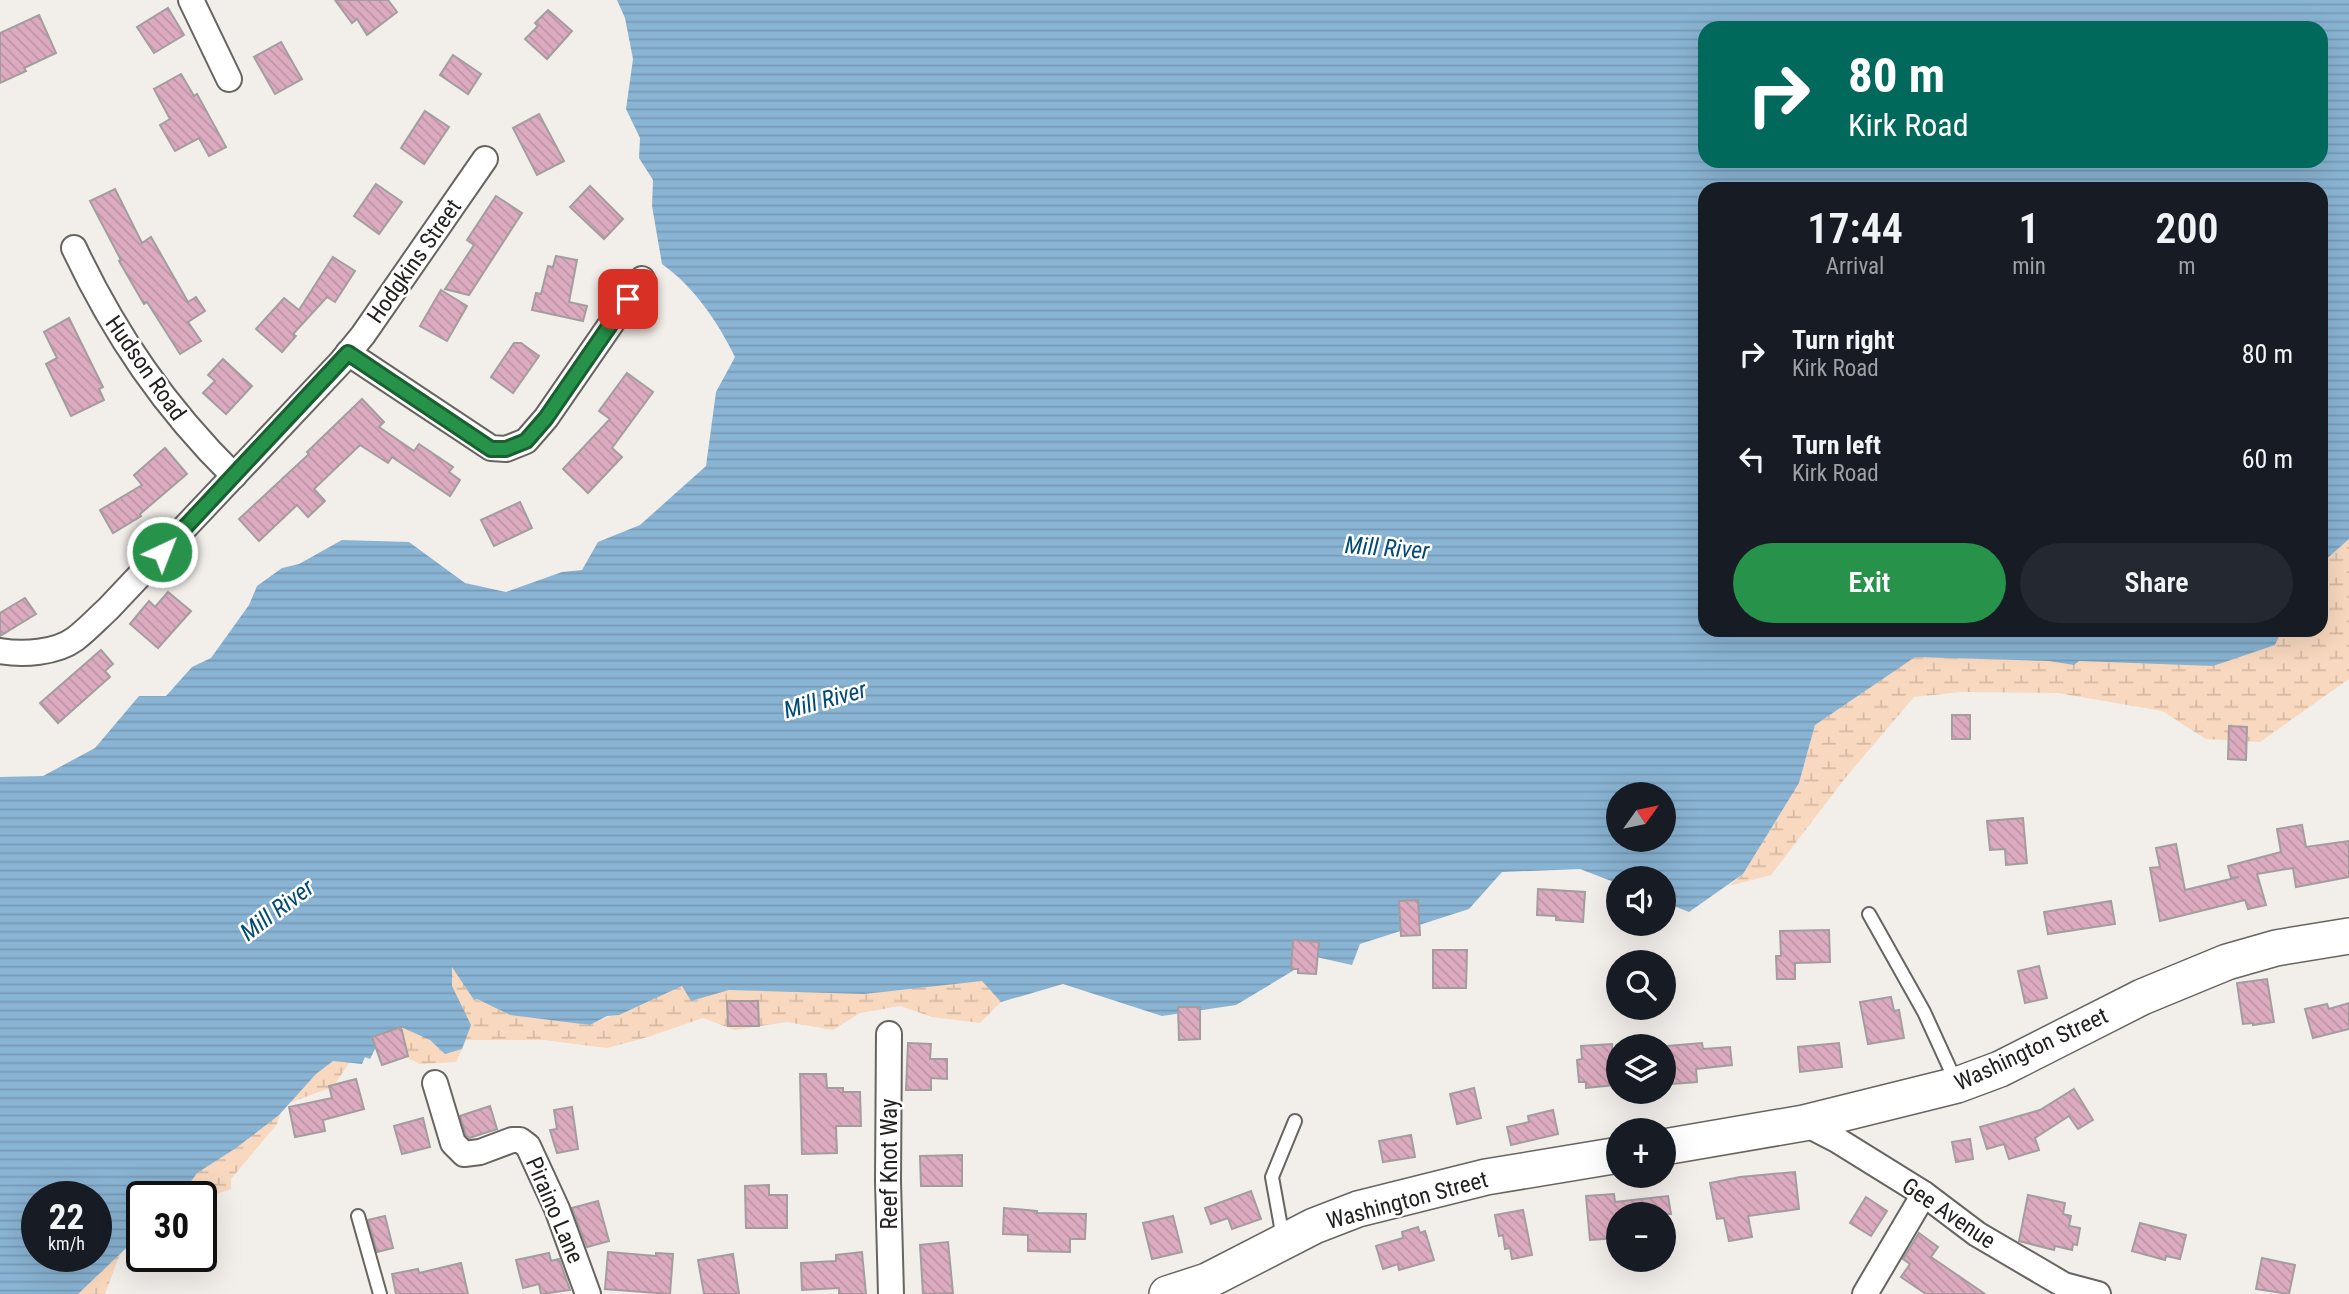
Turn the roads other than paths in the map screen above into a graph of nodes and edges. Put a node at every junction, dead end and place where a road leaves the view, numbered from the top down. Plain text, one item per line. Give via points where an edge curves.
1 (191, 0) edge
2 (229, 79) dead end
3 (485, 159) dead end
4 (74, 248) dead end
5 (642, 279) dead end
6 (348, 353) junction
7 (234, 476) junction
8 (0, 652) edge
9 (1869, 914) dead end
10 (2349, 936) edge
11 (889, 1034) dead end
12 (435, 1083) dead end
13 (1957, 1085) junction
14 (1295, 1121) dead end
15 (1804, 1123) junction
16 (1676, 1145) edge
17 (1606, 1156) edge
18 (1924, 1194) junction
19 (358, 1216) dead end
20 (1284, 1241) junction
21 (380, 1294) edge
22 (588, 1294) edge
23 (891, 1294) edge
24 (1167, 1294) edge
25 (1865, 1294) edge
26 (2098, 1294) edge

1 - 2 street
3 - 6 street, Hodgkins Street
4 - 7 street, Hudson Road via 97,298 145,373
5 - 6 street via 546,418 526,441 506,449 491,449
6 - 7 street, Hodgkins Street
7 - 8 street, Hodgkins Street via 73,641 44,651
9 - 13 lane via 1924,1012
10 - 13 main road, Washington Street via 2276,947 2227,962 2141,997 2000,1069
11 - 23 street, Reef Knot Way
12 - 22 street, Piraino Lane via 453,1143 464,1154 512,1140 528,1146 558,1209
13 - 15 main road, Washington Street
14 - 20 lane via 1272,1177
15 - 16 main road, Washington Street
15 - 18 street, Gee Avenue
17 - 20 main road, Washington Street via 1486,1177 1358,1209
18 - 25 street
18 - 26 street, Gee Avenue via 1977,1234 2064,1285
19 - 21 lane
20 - 24 main road, Washington Street via 1207,1281

